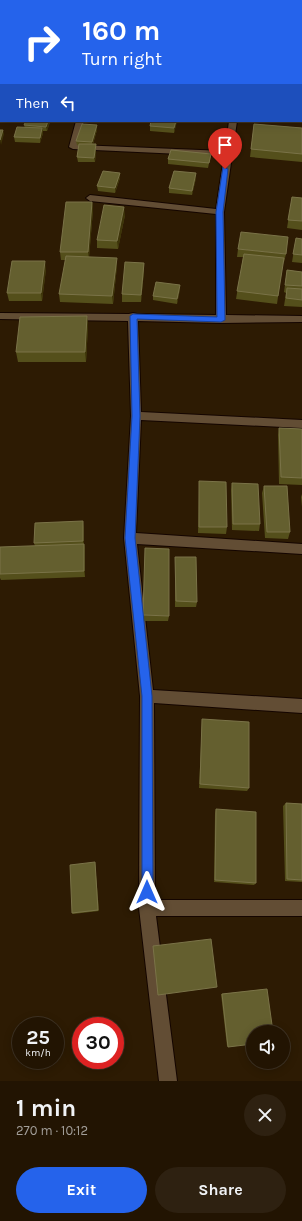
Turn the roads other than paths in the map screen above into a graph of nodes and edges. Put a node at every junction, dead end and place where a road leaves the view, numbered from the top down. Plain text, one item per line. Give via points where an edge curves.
1 (80, 122) edge
2 (233, 122) edge
3 (227, 154) junction
4 (90, 198) dead end
5 (220, 212) junction
6 (0, 316) edge
7 (133, 316) junction
8 (302, 319) edge
9 (221, 320) junction
10 (136, 416) junction
11 (302, 424) edge
12 (130, 538) junction
13 (302, 550) edge
14 (147, 696) junction
15 (302, 706) edge
16 (147, 908) junction
17 (302, 908) edge
18 (168, 1081) edge

1 - 3 street via 73,147
2 - 3 street
3 - 5 street
4 - 5 street
5 - 9 street
6 - 7 street
7 - 9 street
7 - 10 street
8 - 9 street
10 - 11 street
10 - 12 street
12 - 13 street
12 - 14 street
14 - 15 street
14 - 16 street
16 - 17 street
16 - 18 street

